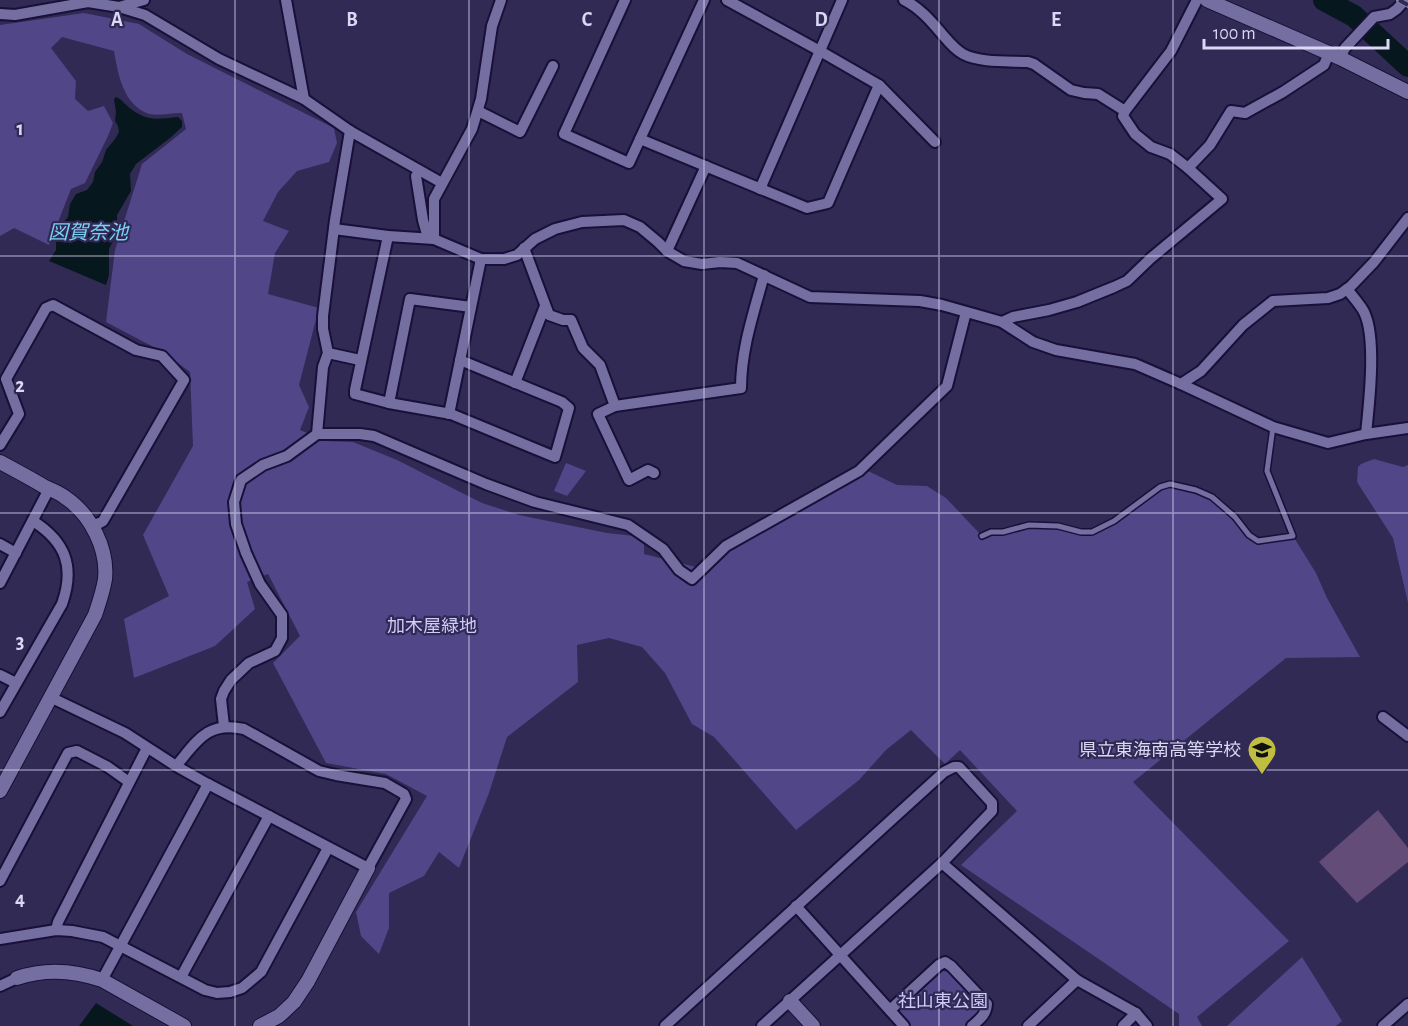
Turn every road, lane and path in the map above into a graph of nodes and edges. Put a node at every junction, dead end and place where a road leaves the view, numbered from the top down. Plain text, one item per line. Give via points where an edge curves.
1 (144, 0) edge
2 (286, 0) edge
3 (501, 0) edge
4 (625, 0) edge
5 (704, 0) edge
6 (727, 0) edge
7 (842, 0) edge
8 (904, 0) edge
9 (1197, 0) edge
10 (1207, 0) edge
11 (1405, 0) edge
12 (119, 7) junction
13 (0, 14) edge
14 (820, 51) junction
15 (1335, 56) junction
16 (553, 66) dead end
17 (879, 85) junction
18 (1408, 92) edge
19 (304, 99) junction
20 (478, 111) junction
21 (1125, 111) junction
22 (350, 131) junction
23 (640, 139) junction
24 (935, 142) dead end
25 (706, 166) junction
26 (1188, 168) junction
27 (416, 176) dead end
28 (442, 183) junction
29 (760, 189) junction
30 (1408, 218) edge
31 (334, 229) junction
32 (388, 236) junction
33 (434, 239) junction
34 (524, 248) junction
35 (667, 252) junction
36 (481, 260) junction
37 (764, 275) junction
38 (1347, 289) junction
39 (545, 306) junction
40 (471, 307) junction
41 (966, 312) junction
42 (1002, 322) junction
43 (328, 353) junction
44 (360, 360) junction
45 (460, 360) junction
46 (515, 383) junction
47 (1181, 384) junction
48 (389, 403) junction
49 (615, 406) junction
50 (449, 414) junction
51 (1273, 427) junction
52 (1408, 428) edge
53 (316, 434) junction
54 (1366, 434) junction
55 (0, 445) edge
56 (0, 462) edge
57 (654, 473) dead end
58 (50, 489) junction
59 (33, 521) junction
60 (93, 527) junction
61 (982, 536) dead end
62 (0, 544) edge
63 (16, 553) junction
64 (0, 583) edge
65 (0, 675) edge
66 (16, 683) junction
67 (50, 697) junction
68 (0, 712) edge
69 (1383, 717) dead end
70 (224, 726) junction
71 (1408, 736) edge
72 (147, 748) junction
73 (176, 766) junction
74 (129, 782) junction
75 (208, 784) junction
76 (0, 791) edge
77 (269, 816) junction
78 (328, 848) junction
79 (942, 863) junction
80 (368, 868) junction
81 (0, 881) edge
82 (796, 906) junction
83 (56, 930) junction
84 (0, 939) edge
85 (121, 945) junction
86 (840, 956) junction
87 (181, 977) junction
88 (17, 978) junction
89 (0, 980) edge
90 (102, 980) junction
91 (1077, 980) junction
92 (0, 986) edge
93 (790, 1001) junction
94 (1408, 1004) edge
95 (890, 1010) junction
96 (1136, 1013) junction
97 (1388, 1024) edge
98 (184, 1026) edge
99 (260, 1026) edge
100 (665, 1026) edge
101 (762, 1026) edge
102 (813, 1026) edge
103 (904, 1026) edge
104 (972, 1026) edge
105 (1028, 1026) edge
106 (1123, 1026) edge
107 (1147, 1026) edge

1 - 12 street
2 - 19 street
3 - 20 street via 492,26
4 - 23 street via 564,134 628,163
5 - 23 street
6 - 14 street
7 - 14 street
8 - 21 street via 920,10 962,53 974,58 1034,64 1071,90 1098,94
9 - 21 street via 1171,51
10 - 15 street
11 - 15 street via 1390,14 1374,17
12 - 13 street via 88,2 15,15
12 - 19 street via 145,15 219,59
14 - 17 street
14 - 29 street
15 - 18 street
15 - 26 street via 1245,113 1231,111 1210,145
16 - 20 street via 520,132
17 - 24 street
17 - 29 street via 828,203 807,208
19 - 22 street
20 - 28 street
21 - 26 street via 1135,134
22 - 28 street
22 - 31 street
23 - 25 street
25 - 29 street
25 - 35 street
26 - 42 street via 1222,199 1127,280 1077,302
27 - 33 street via 426,231
28 - 33 street via 434,199
30 - 38 street
31 - 32 street
31 - 43 street via 323,316
32 - 33 street
32 - 44 street
33 - 36 street
34 - 35 street via 555,229 582,222 624,220 640,227
34 - 36 street via 504,259
34 - 39 street
35 - 37 street via 702,264 737,263
36 - 40 street
37 - 41 street via 810,297 920,301
37 - 49 street via 746,340 741,388
38 - 47 street via 1328,298 1273,301 1243,325 1201,371
38 - 54 street via 1364,312 1370,331
39 - 46 street
39 - 49 street via 549,315 571,320 583,348 600,365
40 - 45 street
40 - 48 street via 410,299
41 - 42 street
41 - 53 street via 947,386 859,471 726,546 692,579 679,570 663,549 628,525 535,502 374,436
42 - 47 street via 1033,342 1056,350 1135,364
43 - 44 street
43 - 53 street
44 - 48 street via 356,394
45 - 46 street
45 - 50 street
46 - 50 street via 569,408 555,458
47 - 51 street
48 - 50 street
49 - 57 street via 597,414 629,480 648,470
51 - 54 street via 1328,443
51 - 61 lane via 1267,471 1293,536 1258,541 1212,498 1170,484 1092,532 1029,525
52 - 54 street
53 - 70 street via 287,456 263,465 241,480 234,502 236,524 246,553 260,584 282,615 282,638 275,651 249,663 231,680 221,699
55 - 60 street via 19,414 6,379 46,308 53,305 136,350 162,356 184,380 103,521
56 - 58 street
58 - 59 street
58 - 60 street via 66,498
59 - 63 street
59 - 66 street via 62,550 68,587
60 - 67 street via 104,562 102,596
62 - 63 street
63 - 64 street
65 - 66 street
66 - 68 street
67 - 72 street
67 - 76 street
69 - 71 street
70 - 73 street via 198,738
70 - 80 street via 244,729 319,771 385,783 404,794 406,799
72 - 73 street
72 - 74 street
73 - 75 street
74 - 81 street via 77,751 68,753
74 - 83 street
75 - 77 street
75 - 85 street
77 - 78 street
77 - 87 street
78 - 80 street
78 - 87 street via 261,972 252,981 242,988 217,993
79 - 82 street via 992,811 992,803 959,767 944,772
79 - 86 street
79 - 91 street
80 - 99 street via 294,1002
82 - 86 street
82 - 100 street
83 - 84 street
83 - 85 street via 96,935
85 - 87 street
85 - 90 street
86 - 93 street
86 - 95 street
88 - 89 street
88 - 90 street via 59,971
88 - 92 street
90 - 98 street
91 - 96 street
91 - 105 street
93 - 101 street
93 - 102 street
94 - 97 street
95 - 103 street
95 - 104 street via 945,962 987,1004 984,1016
96 - 106 street
96 - 107 street

